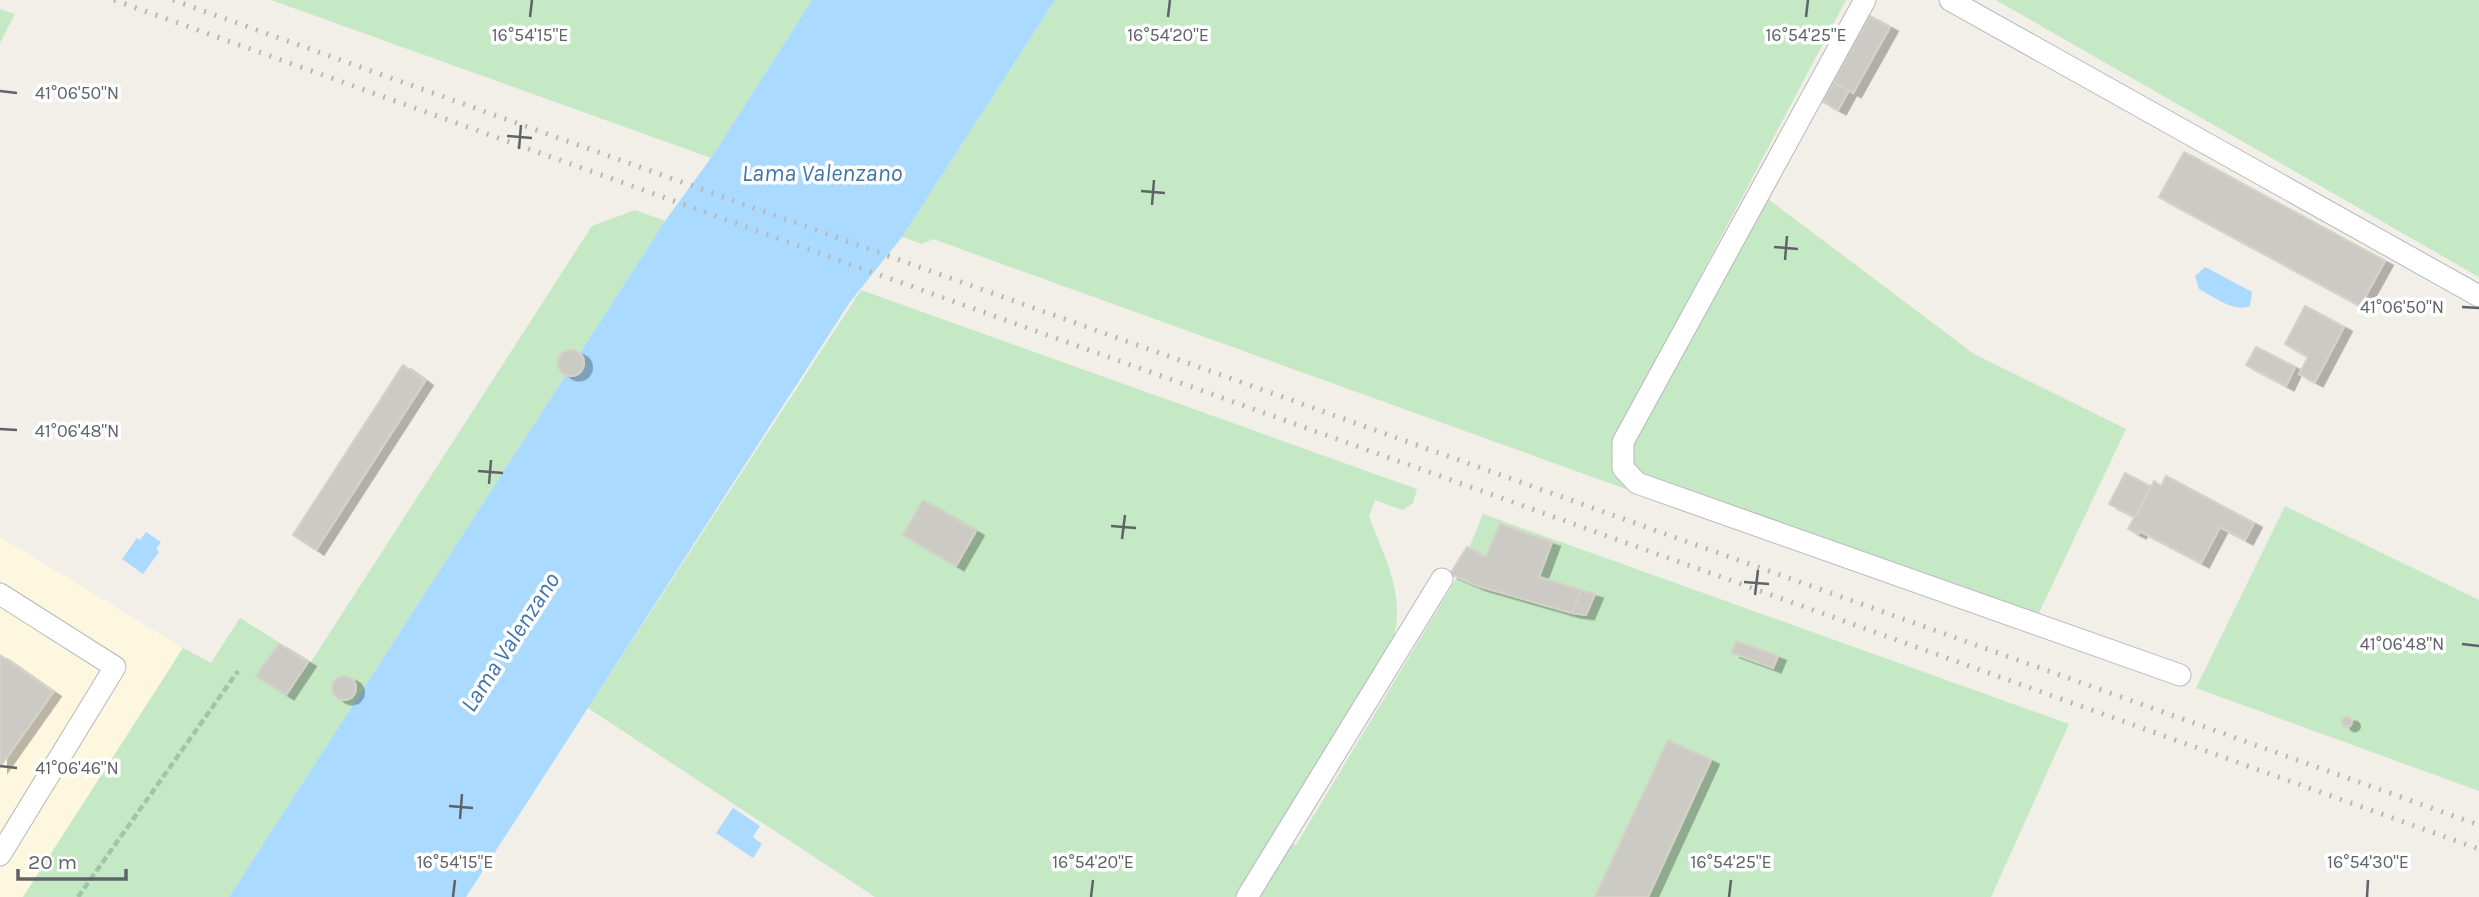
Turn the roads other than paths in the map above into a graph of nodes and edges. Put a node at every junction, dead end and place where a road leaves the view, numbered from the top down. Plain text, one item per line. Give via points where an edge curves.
1 (1866, 0) edge
2 (1950, 0) edge
3 (2479, 296) edge
4 (1442, 579) dead end
5 (0, 594) edge
6 (2180, 675) dead end
7 (0, 855) edge
8 (1247, 897) edge

1 - 6 lane via 1623,442 1623,468 1637,483
2 - 3 lane
4 - 8 lane
5 - 7 lane via 115,667

